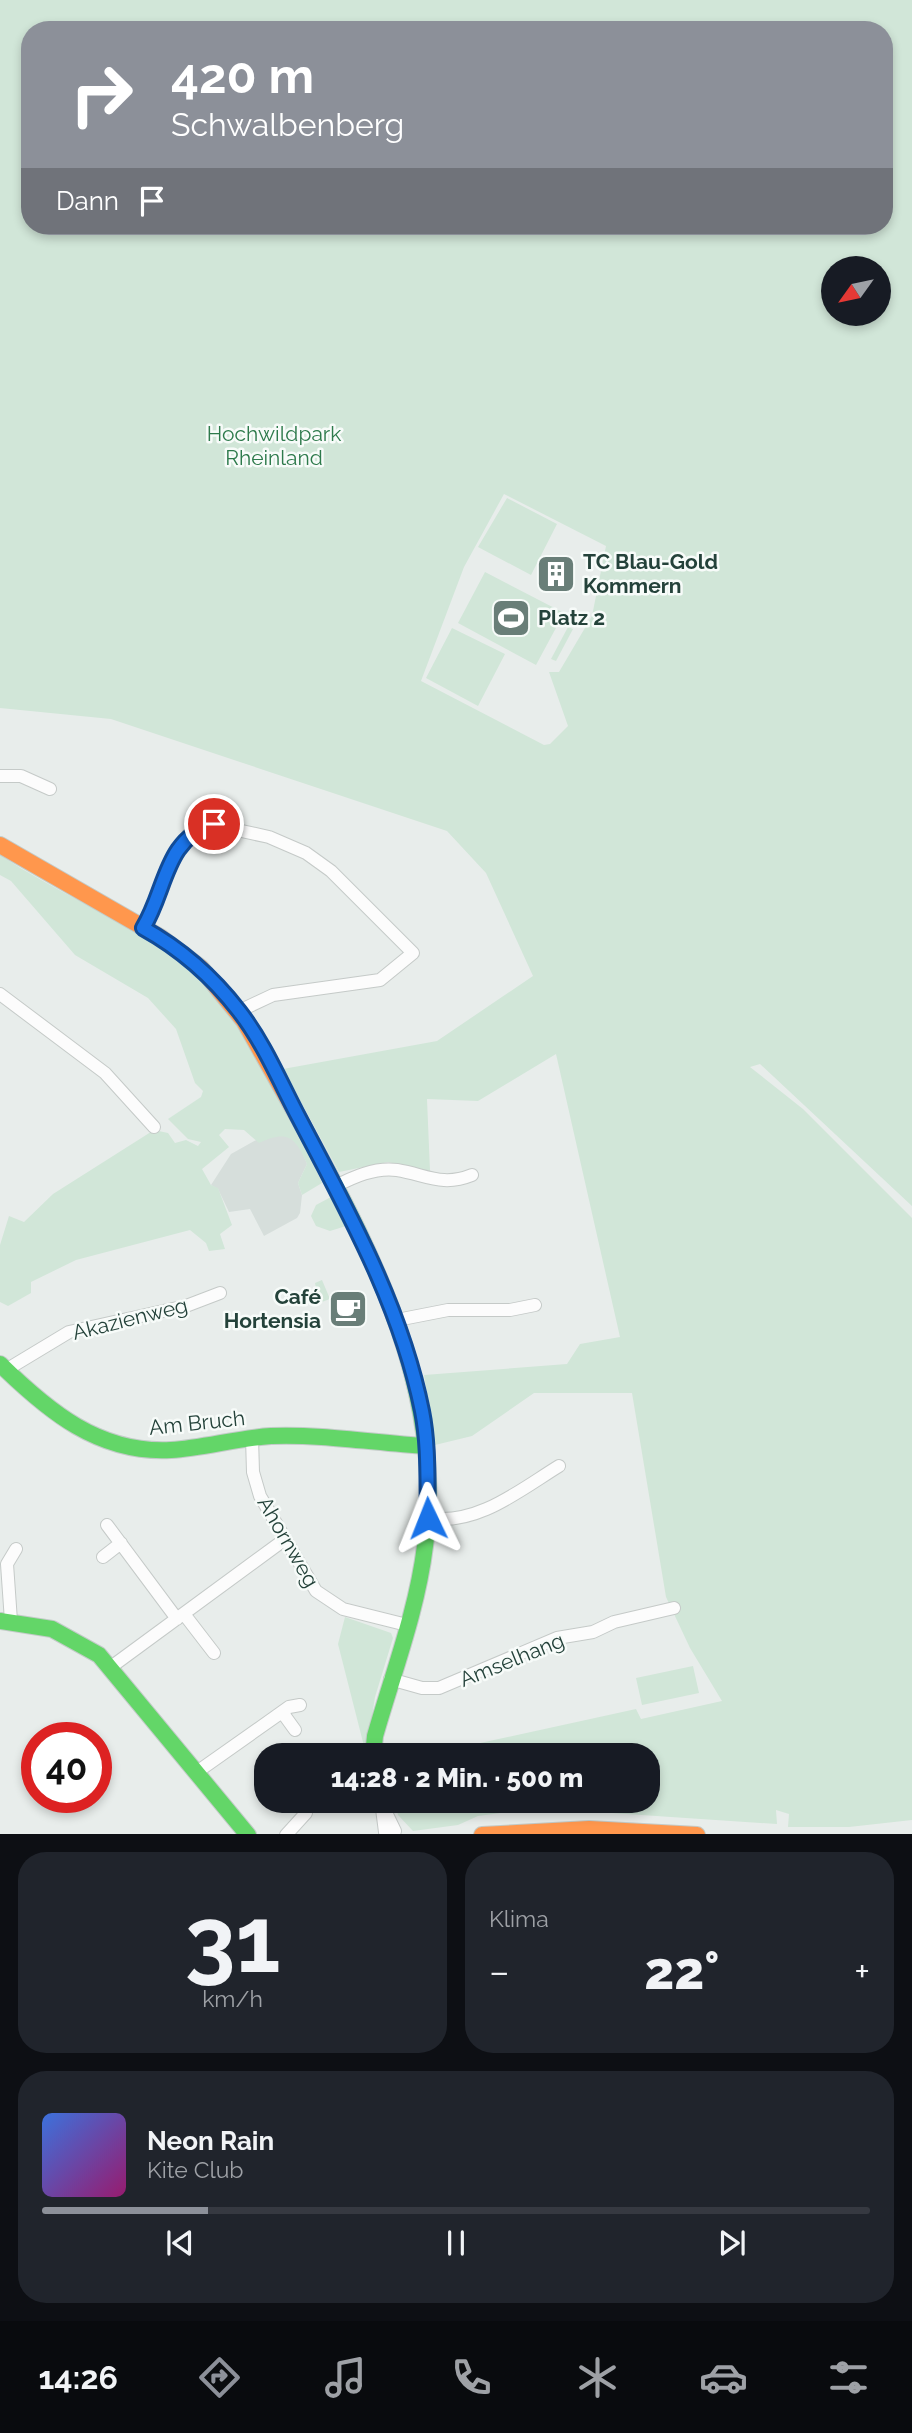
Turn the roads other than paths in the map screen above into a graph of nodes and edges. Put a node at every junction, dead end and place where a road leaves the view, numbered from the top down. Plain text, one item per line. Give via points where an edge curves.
1 (0, 776) edge
2 (50, 789) dead end
3 (0, 845) edge
4 (143, 928) junction
5 (0, 995) edge
6 (239, 1011) junction
7 (154, 1128) dead end
8 (472, 1175) dead end
9 (334, 1187) junction
10 (220, 1293) dead end
11 (535, 1305) dead end
12 (397, 1320) junction
13 (3, 1367) edge
14 (252, 1438) junction
15 (426, 1446) junction
16 (559, 1466) dead end
17 (428, 1518) junction
18 (107, 1525) dead end
19 (284, 1540) junction
20 (121, 1543) junction
21 (16, 1549) dead end
22 (103, 1557) dead end
23 (674, 1608) dead end
24 (180, 1616) junction
25 (6, 1621) edge
26 (407, 1625) junction
27 (214, 1653) dead end
28 (111, 1667) junction
29 (390, 1679) junction
30 (300, 1705) dead end
31 (282, 1712) junction
32 (295, 1730) dead end
33 (376, 1743) edge
34 (197, 1772) junction
35 (306, 1813) dead end
36 (385, 1813) edge
37 (391, 1833) edge
38 (247, 1834) edge
39 (287, 1834) edge
40 (489, 1834) edge
41 (685, 1834) edge

1 - 2 street via 21,776
3 - 4 street
4 - 6 street via 201,968
4 - 6 street via 174,855 188,835 214,824 269,837 306,853 331,871 413,953 380,980 273,995
5 - 7 street via 105,1073
6 - 9 street via 270,1060
8 - 9 street via 453,1183 396,1170 372,1171
9 - 12 street
10 - 13 street, Akazienweg via 186,1306 69,1332
11 - 12 street via 510,1310 448,1310
12 - 15 street via 422,1413
13 - 14 street, Am Bruch via 46,1409 88,1435 140,1450
14 - 15 street, Am Bruch
14 - 19 street, Ahornweg via 253,1472 260,1496
15 - 17 street
16 - 17 street via 469,1517
17 - 26 street
18 - 20 street
19 - 24 street
19 - 26 street, Ahornweg via 324,1598 343,1609
20 - 22 street
20 - 24 street
21 - 25 street via 7,1564
23 - 29 street, Amselhang via 557,1638 439,1688
24 - 27 street
24 - 28 street
25 - 28 street via 58,1631 85,1644
26 - 29 street
28 - 34 street
29 - 33 street
30 - 31 street
31 - 32 street
31 - 34 street
34 - 38 street
35 - 39 street
36 - 37 street
40 - 41 street via 535,1827

